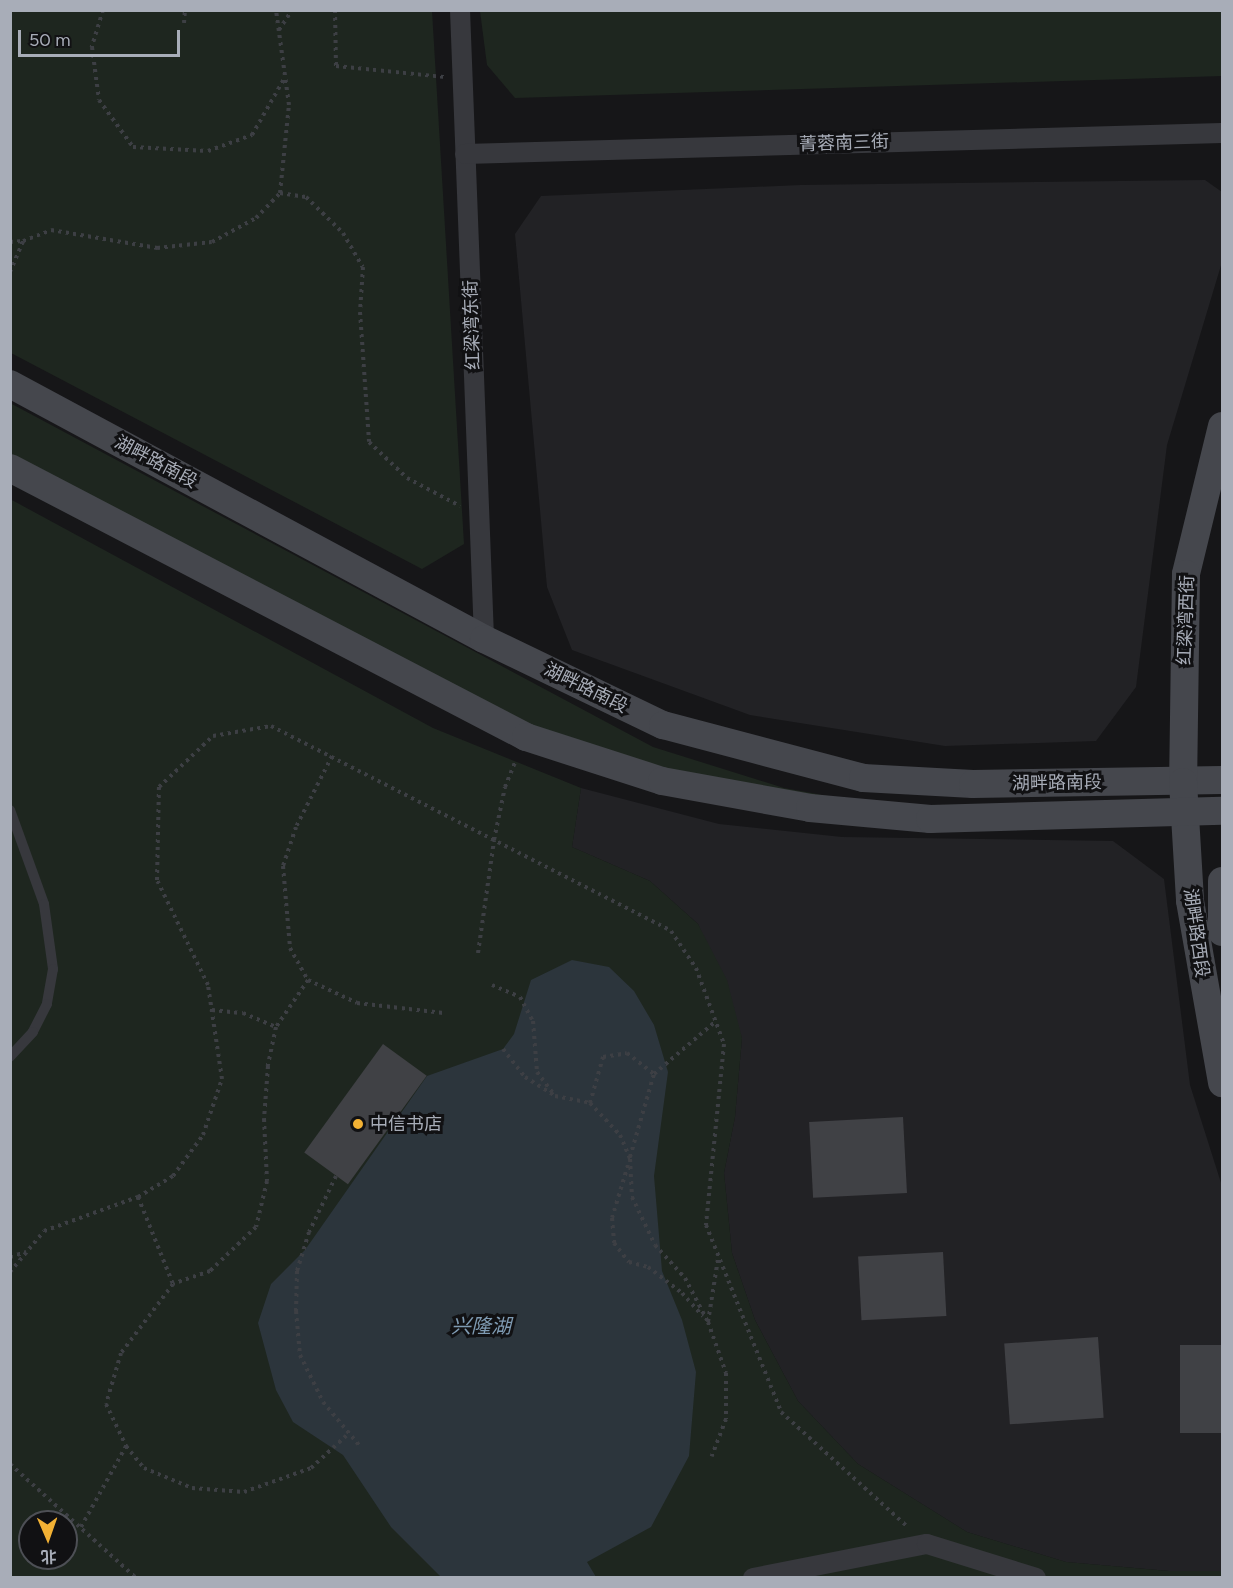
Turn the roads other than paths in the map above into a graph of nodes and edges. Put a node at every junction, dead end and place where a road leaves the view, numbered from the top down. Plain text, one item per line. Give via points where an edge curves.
1 (460, 10) edge
2 (1222, 133) edge
3 (465, 154) junction
4 (10, 384) edge
5 (1222, 426) edge
6 (10, 468) edge
7 (484, 639) junction
8 (1222, 780) edge
9 (1183, 782) junction
10 (10, 810) edge
11 (1222, 811) edge
12 (1184, 812) junction
13 (1222, 881) edge
14 (1222, 932) edge
15 (10, 1057) edge
16 (1222, 1083) edge
17 (753, 1578) edge
18 (1036, 1578) edge

1 - 3 street, 红梁湾东街
2 - 3 street, 菁蓉南三街
3 - 7 street, 红梁湾东街
4 - 7 main road, 湖畔路南段
5 - 9 main road, 红梁湾西街 via 1186,574
6 - 12 main road, 湖畔路南段 via 526,737 662,780 810,808 930,819
7 - 9 main road, 湖畔路南段 via 663,725 863,778 973,784
8 - 9 main road, 湖畔路南段
9 - 12 main road, 湖畔路西段
10 - 15 lane via 44,904 53,969 47,1004 33,1032
11 - 12 main road, 湖畔路南段
12 - 16 main road, 湖畔路西段 via 1190,901
13 - 14 main road, 湖畔路西段
17 - 18 street via 927,1544

